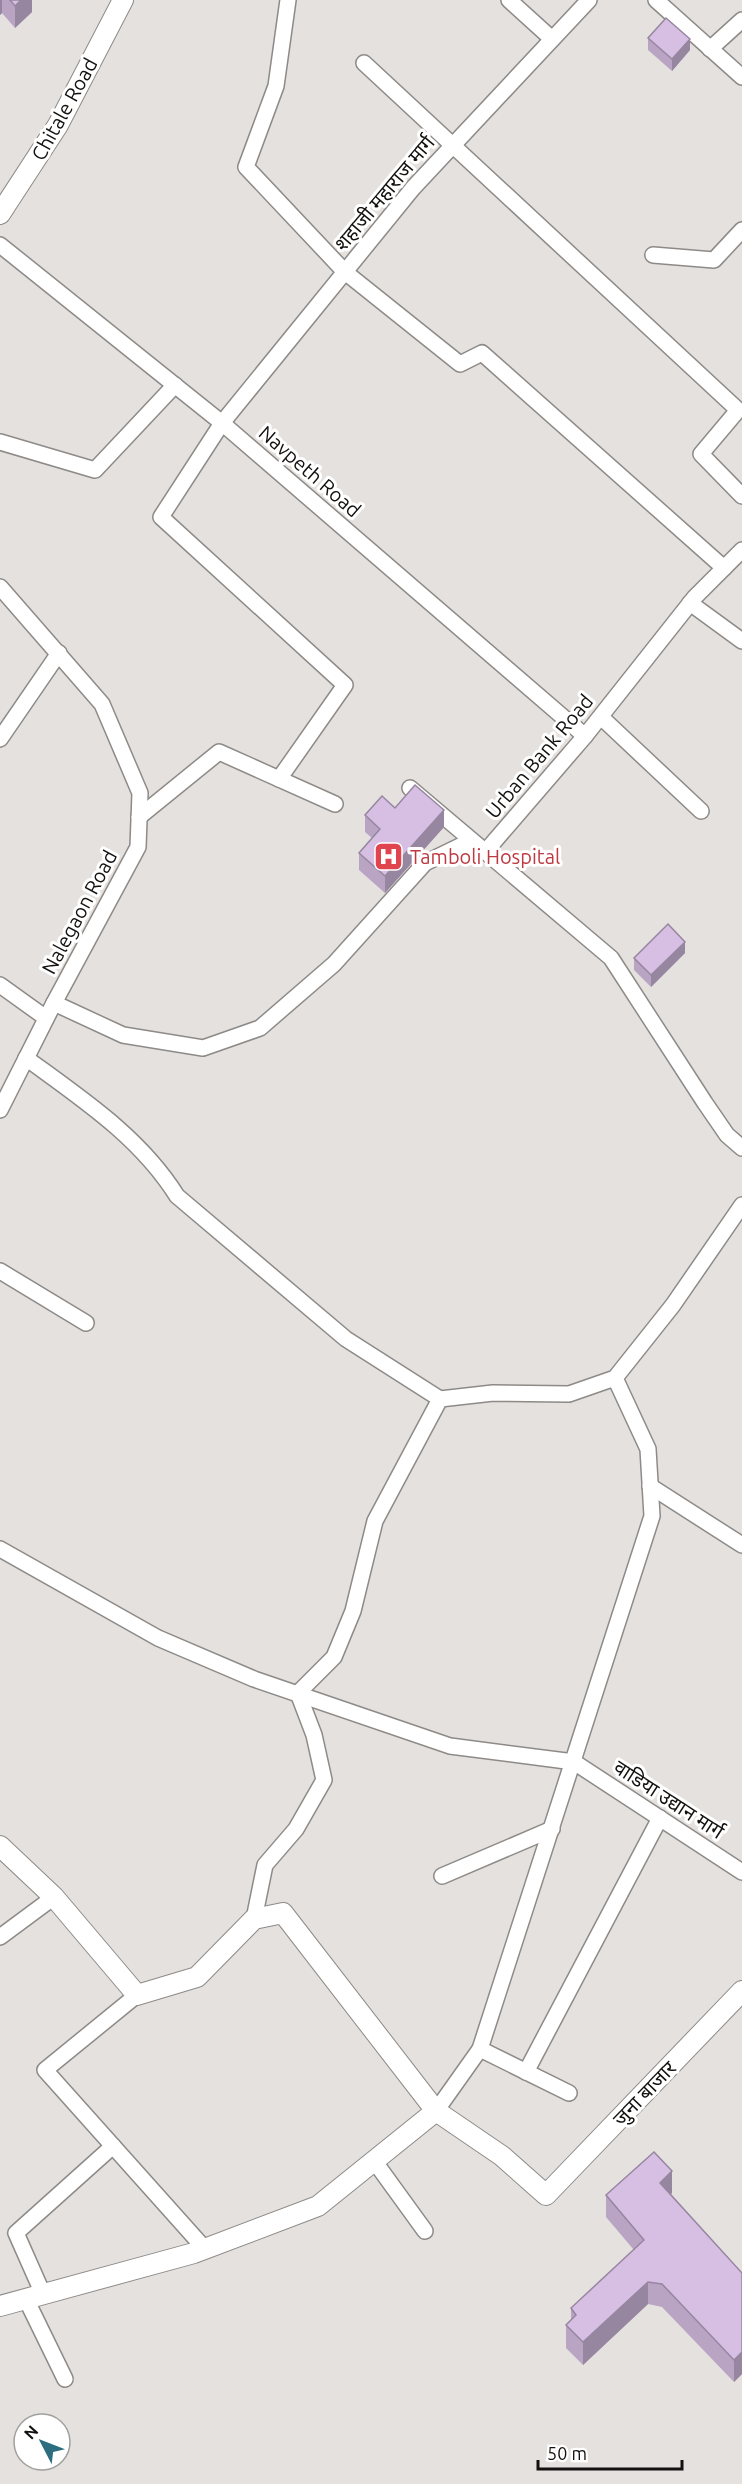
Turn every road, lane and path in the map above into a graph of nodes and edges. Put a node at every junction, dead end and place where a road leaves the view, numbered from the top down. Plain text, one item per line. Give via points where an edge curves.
1 (123, 0) edge
2 (288, 0) edge
3 (509, 0) edge
4 (589, 0) edge
5 (656, 0) edge
6 (742, 20) edge
7 (552, 39) junction
8 (710, 49) junction
9 (364, 63) dead end
10 (742, 77) edge
11 (454, 144) junction
12 (0, 214) edge
13 (742, 231) edge
14 (0, 245) edge
15 (653, 255) dead end
16 (345, 272) junction
17 (175, 385) junction
18 (222, 423) junction
19 (0, 442) edge
20 (742, 496) edge
21 (742, 550) edge
22 (724, 568) junction
23 (0, 587) edge
24 (690, 603) junction
25 (742, 641) edge
26 (59, 653) junction
27 (601, 717) junction
28 (585, 736) junction
29 (0, 739) edge
30 (279, 779) junction
31 (410, 788) edge
32 (335, 804) dead end
33 (701, 812) dead end
34 (139, 817) junction
35 (486, 851) junction
36 (0, 985) edge
37 (54, 1003) junction
38 (46, 1018) junction
39 (26, 1058) junction
40 (0, 1110) edge
41 (742, 1148) edge
42 (742, 1205) edge
43 (0, 1271) edge
44 (86, 1323) dead end
45 (615, 1378) junction
46 (440, 1399) junction
47 (650, 1486) junction
48 (742, 1545) edge
49 (0, 1549) edge
50 (298, 1694) junction
51 (574, 1762) junction
52 (660, 1818) junction
53 (552, 1829) junction
54 (0, 1846) edge
55 (742, 1872) edge
56 (442, 1876) dead end
57 (54, 1897) junction
58 (254, 1919) junction
59 (0, 1937) edge
60 (742, 1991) edge
61 (136, 1995) junction
62 (480, 2049) junction
63 (526, 2072) junction
64 (569, 2093) dead end
65 (436, 2111) junction
66 (113, 2146) junction
67 (375, 2162) junction
68 (425, 2231) dead end
69 (206, 2249) junction
70 (34, 2296) junction
71 (0, 2306) edge
72 (65, 2379) dead end

1 - 12 street, Chitale Road via 58,125
2 - 16 street via 276,86 246,167
3 - 7 street
4 - 7 street, शहाजी महाराज मार्ग
5 - 8 street
6 - 8 street
7 - 11 street, शहाजी महाराज मार्ग
8 - 10 street
9 - 11 street
11 - 16 street, शहाजी महाराज मार्ग
11 - 20 street via 738,410 701,454
13 - 15 street via 714,260
14 - 17 street, Navpeth Road
16 - 18 street, शहाजी महाराज मार्ग
16 - 22 street via 460,364 482,353
17 - 18 street, Navpeth Road
17 - 19 street via 95,470
18 - 28 street, Navpeth Road
18 - 30 street, शहाजी महाराज मार्ग via 162,517 345,685
21 - 22 street, Urban Bank Road
22 - 24 street, Urban Bank Road
23 - 26 street, Nalegaon Road
24 - 25 street
24 - 27 street, Urban Bank Road
26 - 29 street
26 - 34 street, Nalegaon Road via 102,704 140,793
27 - 28 street, Urban Bank Road
27 - 33 street
28 - 35 street, Urban Bank Road
30 - 32 street
30 - 34 street via 219,752
31 - 35 street
34 - 37 street, Nalegaon Road via 138,847
35 - 37 street via 462,845 425,863 334,964 260,1028 203,1048 123,1035
35 - 41 street via 611,958 727,1135
36 - 38 street
37 - 38 street, Nalegaon Road
38 - 39 street, Nalegaon Road
39 - 40 street, Nalegaon Road
39 - 46 street via 120,1128 160,1170 177,1196 346,1339
42 - 45 street via 673,1305
43 - 44 street
45 - 46 street via 569,1394 493,1393
45 - 47 street via 648,1449
46 - 50 street via 375,1521 353,1611 334,1657
47 - 48 street
47 - 51 street via 652,1515
49 - 50 street via 158,1638
50 - 51 street via 450,1746
50 - 58 street via 314,1735 324,1780 296,1829 265,1865
51 - 52 street, वाडिया उद्यान मार्ग
51 - 53 street
52 - 55 street, वाडिया उद्यान मार्ग
52 - 63 street
53 - 56 street
53 - 62 street
54 - 57 street
57 - 59 street
57 - 61 street
58 - 61 street via 197,1977
58 - 65 street via 283,1913
60 - 65 street, जुना बाजार via 546,2195 502,2156
61 - 66 street via 45,2070
62 - 63 street
62 - 65 street
63 - 64 street
65 - 67 street
66 - 69 street
66 - 70 street via 16,2234
67 - 68 street
67 - 69 street via 318,2206
69 - 70 street
70 - 71 street
70 - 72 street

